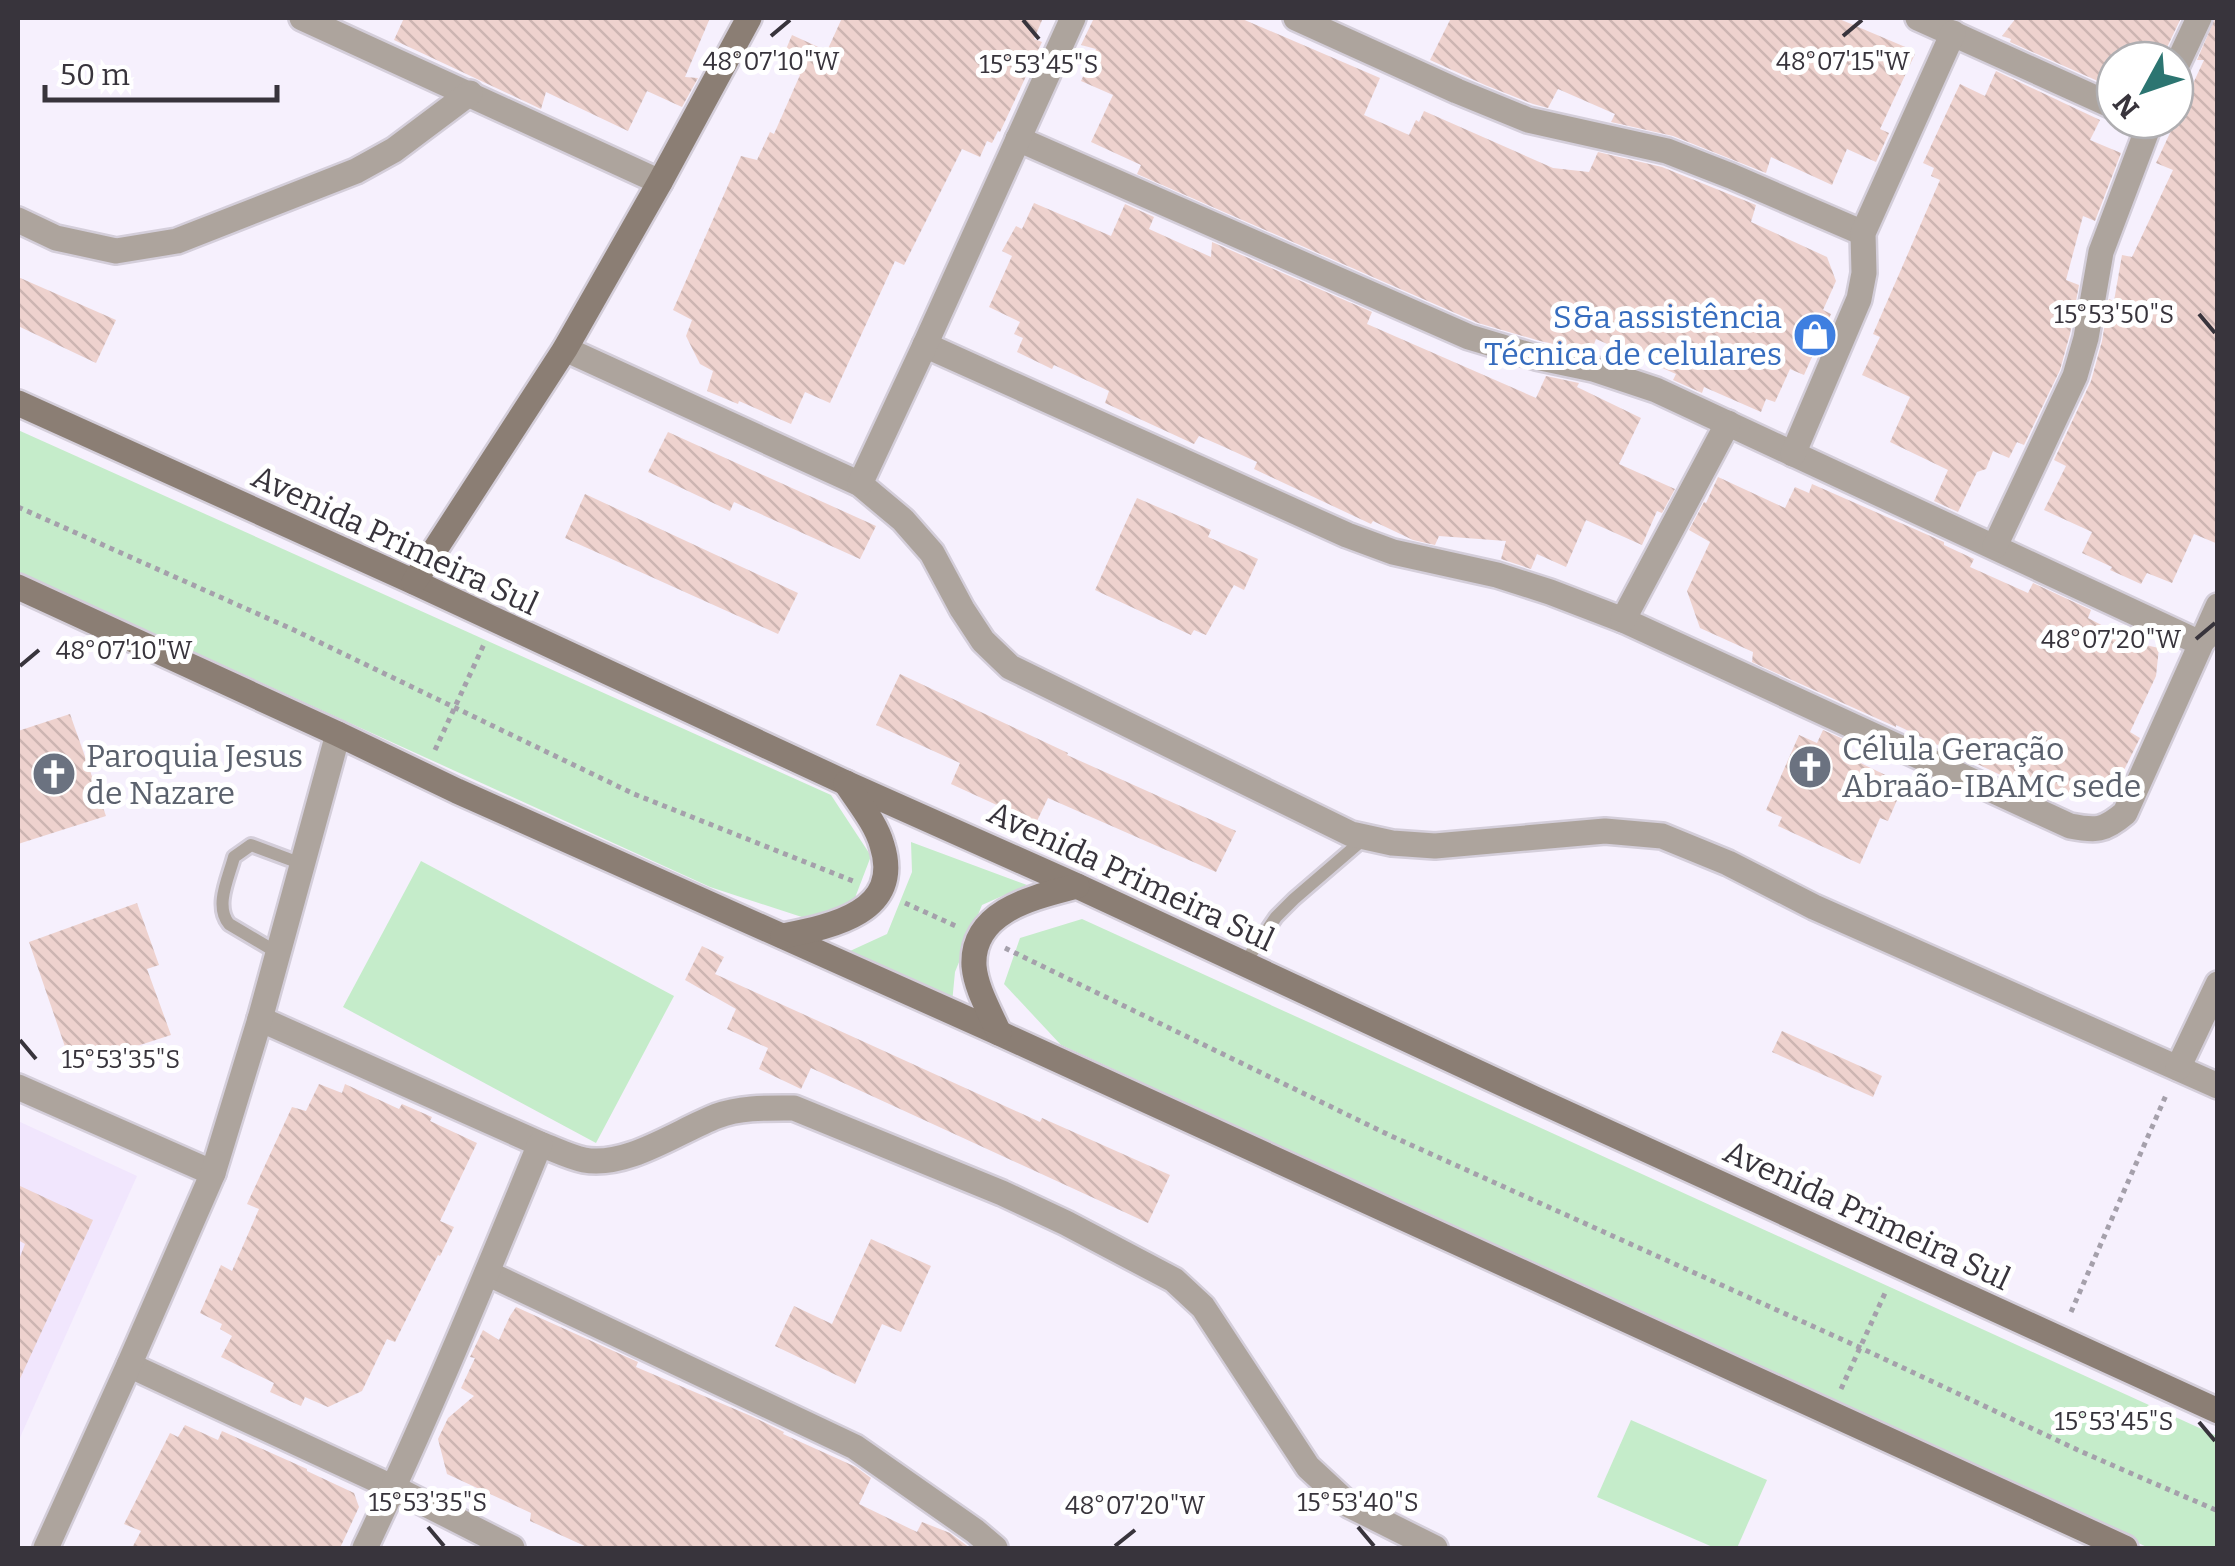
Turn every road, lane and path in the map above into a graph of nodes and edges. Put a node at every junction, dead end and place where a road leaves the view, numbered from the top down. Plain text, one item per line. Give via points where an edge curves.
1 (302, 18) edge
2 (749, 18) edge
3 (1073, 18) edge
4 (1918, 18) edge
5 (1305, 20) edge
6 (1953, 33) junction
7 (470, 93) junction
8 (2095, 98) edge
9 (1018, 139) junction
10 (2141, 140) edge
11 (660, 182) junction
12 (18, 220) edge
13 (1863, 233) junction
14 (926, 345) junction
15 (565, 349) junction
16 (18, 403) edge
17 (1728, 423) junction
18 (1793, 454) junction
19 (860, 484) junction
20 (18, 507) edge
21 (1994, 546) junction
22 (414, 582) junction
23 (18, 586) edge
24 (2218, 606) edge
25 (1624, 620) junction
26 (494, 621) junction
27 (2209, 635) edge
28 (454, 707) junction
29 (338, 734) junction
30 (424, 775) junction
31 (846, 783) junction
32 (1366, 837) junction
33 (302, 864) junction
34 (1077, 886) junction
35 (881, 892) junction
36 (784, 936) junction
37 (979, 936) junction
38 (278, 953) junction
39 (1244, 964) junction
40 (2218, 984) edge
41 (260, 1018) junction
42 (999, 1033) junction
43 (2178, 1068) junction
44 (2218, 1086) edge
45 (18, 1087) edge
46 (540, 1144) junction
47 (212, 1173) junction
48 (1898, 1265) junction
49 (487, 1274) junction
50 (2059, 1338) junction
51 (1860, 1348) junction
52 (130, 1365) junction
53 (2218, 1411) edge
54 (1830, 1413) junction
55 (394, 1488) junction
56 (2218, 1511) edge
57 (46, 1548) edge
58 (365, 1548) edge
59 (512, 1548) edge
60 (995, 1548) edge
61 (1435, 1548) edge
62 (2125, 1548) edge

1 - 7 street
2 - 11 street
3 - 9 street
4 - 6 street
5 - 13 street via 1528,120 1667,152
6 - 8 street
6 - 13 street
7 - 11 street
7 - 12 street via 356,171 177,241 116,252 56,238
9 - 14 street
9 - 17 street via 1468,337 1593,369
10 - 21 street via 2101,252 2075,376
11 - 15 street
13 - 18 street via 1858,300
14 - 19 street
14 - 25 street via 1346,535 1496,574
15 - 19 street
15 - 22 street
16 - 22 street, Avenida Primeira Sul
17 - 18 street
17 - 25 street
18 - 21 street
19 - 32 street via 932,554 982,641 1010,667
20 - 28 path
21 - 27 street
22 - 26 street, Avenida Primeira Sul
23 - 29 street
24 - 27 street
25 - 27 street via 2090,830 2109,827 2125,813
26 - 28 path
26 - 31 street, Avenida Primeira Sul
28 - 30 path
28 - 35 path via 634,794
29 - 30 street
29 - 33 street
30 - 36 street
31 - 34 street, Avenida Primeira Sul
31 - 35 street via 882,841 887,868
32 - 39 lane via 1294,899
32 - 43 street via 1435,846 1605,832 1662,836
33 - 38 street
33 - 38 lane via 251,844 234,857 224,917
34 - 37 street via 1024,900
34 - 39 street, Avenida Primeira Sul
35 - 36 street via 833,926
35 - 37 path
36 - 42 street
37 - 42 street via 974,965
37 - 51 path via 1389,1135
38 - 41 street
39 - 48 street, Avenida Primeira Sul
40 - 43 street
41 - 46 street
41 - 47 street
42 - 54 street
43 - 44 street
43 - 50 path
45 - 47 street
46 - 49 street
46 - 61 street via 586,1160 614,1160 720,1114 794,1108 1002,1194 1174,1280 1203,1308 1308,1467 1349,1505
47 - 52 street
48 - 50 street, Avenida Primeira Sul
48 - 51 path
49 - 55 street
49 - 60 street via 855,1447
50 - 53 street, Avenida Primeira Sul
51 - 54 path
51 - 56 path
52 - 55 street
52 - 57 street
54 - 62 street
55 - 58 street
55 - 59 street

